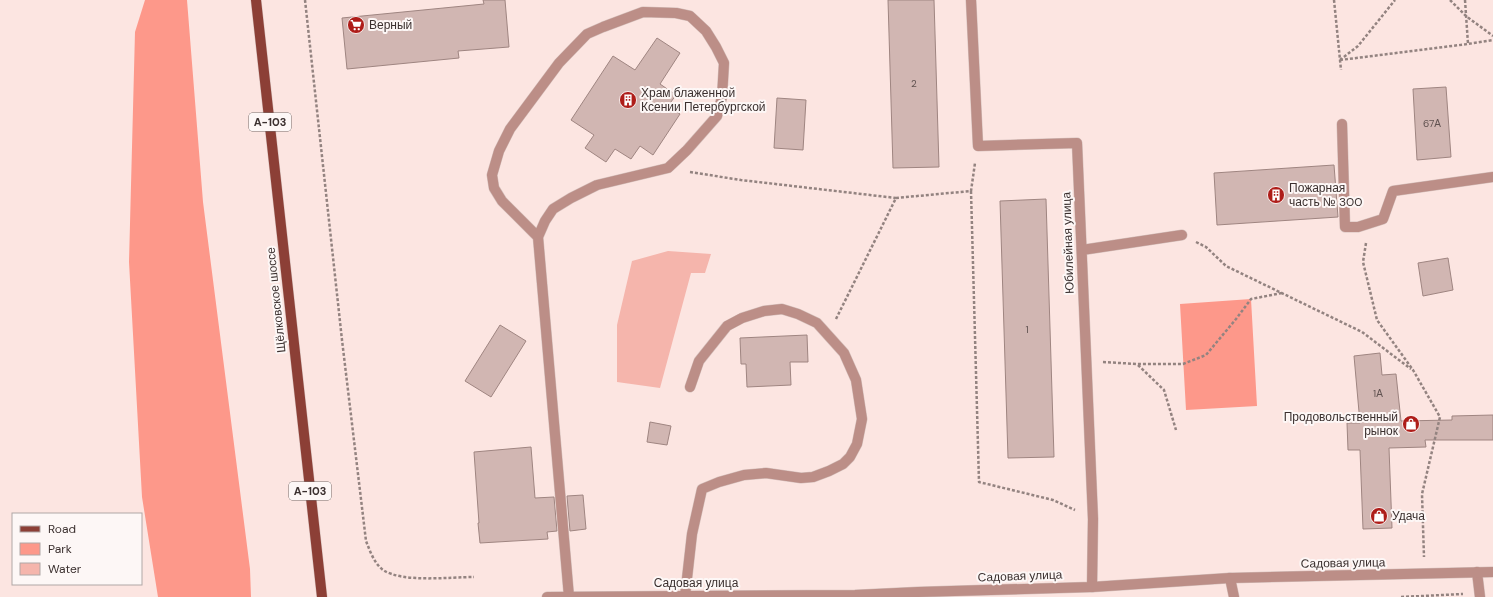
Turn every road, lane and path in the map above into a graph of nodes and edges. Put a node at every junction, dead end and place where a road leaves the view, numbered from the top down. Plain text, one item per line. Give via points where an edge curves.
1 (256, 0) edge
2 (305, 0) edge
3 (972, 0) edge
4 (1334, 0) edge
5 (1395, 0) edge
6 (1450, 0) edge
7 (1465, 0) edge
8 (1466, 16) junction
9 (1493, 36) edge
10 (1493, 40) edge
11 (1468, 44) junction
12 (1340, 60) junction
13 (1341, 70) dead end
14 (1342, 124) dead end
15 (978, 146) junction
16 (668, 168) junction
17 (1493, 177) edge
18 (971, 191) junction
19 (896, 198) junction
20 (1182, 235) joint
21 (538, 237) junction
22 (1366, 238) dead end
23 (1082, 250) junction
24 (1282, 293) junction
25 (828, 334) junction
26 (1086, 360) junction
27 (1137, 364) junction
28 (1413, 370) junction
29 (690, 387) dead end
30 (1176, 430) dead end
31 (1093, 519) junction
32 (1477, 572) junction
33 (1493, 572) edge
34 (1425, 574) junction
35 (474, 577) dead end
36 (1230, 578) junction
37 (1092, 587) junction
38 (918, 594) edge
39 (1480, 595) edge
40 (686, 596) edge
41 (322, 597) edge
42 (547, 597) edge
43 (569, 597) edge
44 (1234, 597) edge
45 (1402, 597) edge

1 - 41 main road, Щёлковское шоссе / А-103
2 - 35 path via 366,541 372,556 382,569 393,575 405,578
3 - 15 street
4 - 12 path
5 - 12 path via 1358,46
6 - 8 path
7 - 8 path
8 - 9 path
8 - 11 path
10 - 11 path
11 - 12 path
12 - 13 path
14 - 17 street via 1345,227 1358,227 1383,219 1393,191
15 - 18 path
15 - 23 street, Юбилейная улица via 1077,144
16 - 19 path via 741,180
16 - 21 street via 597,185 571,198 553,209
16 - 21 street via 717,116 722,97 724,63 706,31 690,16 643,12 587,34 559,63 530,100 510,129 499,151 492,175 494,188 502,201
18 - 19 path
18 - 31 path via 979,482 1053,500
19 - 25 path
20 - 23 street
20 - 24 path via 1206,247 1226,266
21 - 43 street
22 - 28 path via 1363,262 1377,320
23 - 26 street, Юбилейная улица
24 - 27 path via 1251,299 1206,355 1183,364
24 - 28 path via 1362,332
25 - 29 street via 817,323 782,309 742,318 727,326 699,361
25 - 40 street via 844,353 856,380 862,419 857,444 850,457 843,464 813,477 801,478 766,473 744,475 702,489 692,534
26 - 27 path
26 - 31 street, Юбилейная улица
27 - 30 path via 1164,390
28 - 34 path via 1440,417 1422,494
31 - 37 street, Юбилейная улица
32 - 33 street, Садовая улица
32 - 34 street, Садовая улица
32 - 39 street
34 - 36 street, Садовая улица
36 - 37 street, Садовая улица
36 - 44 street
37 - 38 street, Садовая улица
38 - 40 street, Садовая улица
39 - 45 path
40 - 43 street, Садовая улица
42 - 43 street, Садовая улица

